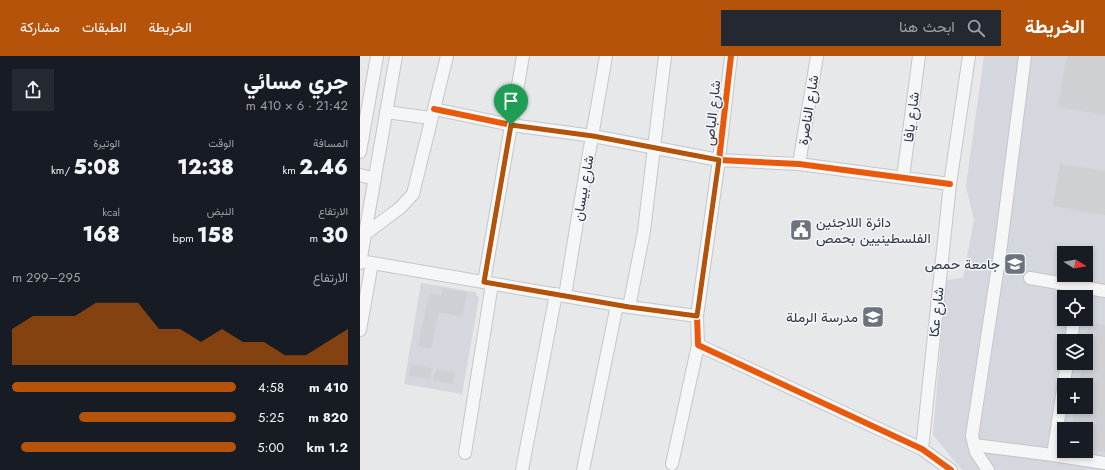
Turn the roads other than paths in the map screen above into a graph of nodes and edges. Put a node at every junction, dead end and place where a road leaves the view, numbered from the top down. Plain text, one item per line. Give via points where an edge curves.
1 (378, 56) edge
2 (396, 56) edge
3 (447, 56) edge
4 (523, 56) edge
5 (606, 56) edge
6 (666, 56) edge
7 (731, 56) edge
8 (817, 56) edge
9 (919, 56) edge
10 (969, 56) edge
11 (1025, 56) edge
12 (386, 112) junction
13 (433, 114) junction
14 (511, 125) junction
15 (593, 136) junction
16 (655, 148) junction
17 (360, 152) edge
18 (719, 160) junction
19 (800, 164) junction
20 (360, 175) edge
21 (903, 178) junction
22 (375, 179) junction
23 (950, 184) junction
24 (365, 234) junction
25 (364, 262) edge
26 (1030, 278) dead end
27 (488, 283) junction
28 (1072, 290) edge
29 (1093, 291) edge
30 (1105, 291) edge
31 (561, 295) junction
32 (623, 306) junction
33 (697, 316) junction
34 (360, 330) edge
35 (698, 345) junction
36 (1066, 370) edge
37 (974, 445) junction
38 (922, 449) junction
39 (465, 453) dead end
40 (1053, 455) junction
41 (672, 464) dead end
42 (1105, 464) edge
43 (522, 470) edge
44 (583, 470) edge
45 (950, 470) edge
46 (988, 470) edge

1 - 17 street
2 - 12 street
3 - 13 street
4 - 14 street
5 - 15 street, شارع بيسان
6 - 16 street
7 - 18 street, شارع الباص
8 - 19 street, شارع الناصرة
9 - 21 street, شارع يافا
10 - 23 street, شارع عكا
11 - 37 street via 1000,253 972,436
12 - 13 street
12 - 22 street
13 - 14 street
13 - 24 street via 413,194 400,208
14 - 15 street
14 - 27 street
15 - 16 street
15 - 31 street, شارع بيسان
16 - 18 street
16 - 32 street via 644,231
18 - 19 street
18 - 33 street, شارع الباص
19 - 21 street
20 - 22 street
21 - 23 street
22 - 24 street
23 - 38 street, شارع عكا
24 - 25 street
25 - 27 street
25 - 34 street
26 - 28 street
27 - 31 street
27 - 39 street
29 - 30 street
31 - 32 street
31 - 43 street, شارع بيسان
32 - 33 street
32 - 44 street
33 - 35 street, شارع الباص
35 - 38 street
35 - 41 street, شارع الباص
36 - 40 street
37 - 40 street
37 - 46 street
38 - 45 street
40 - 42 street

